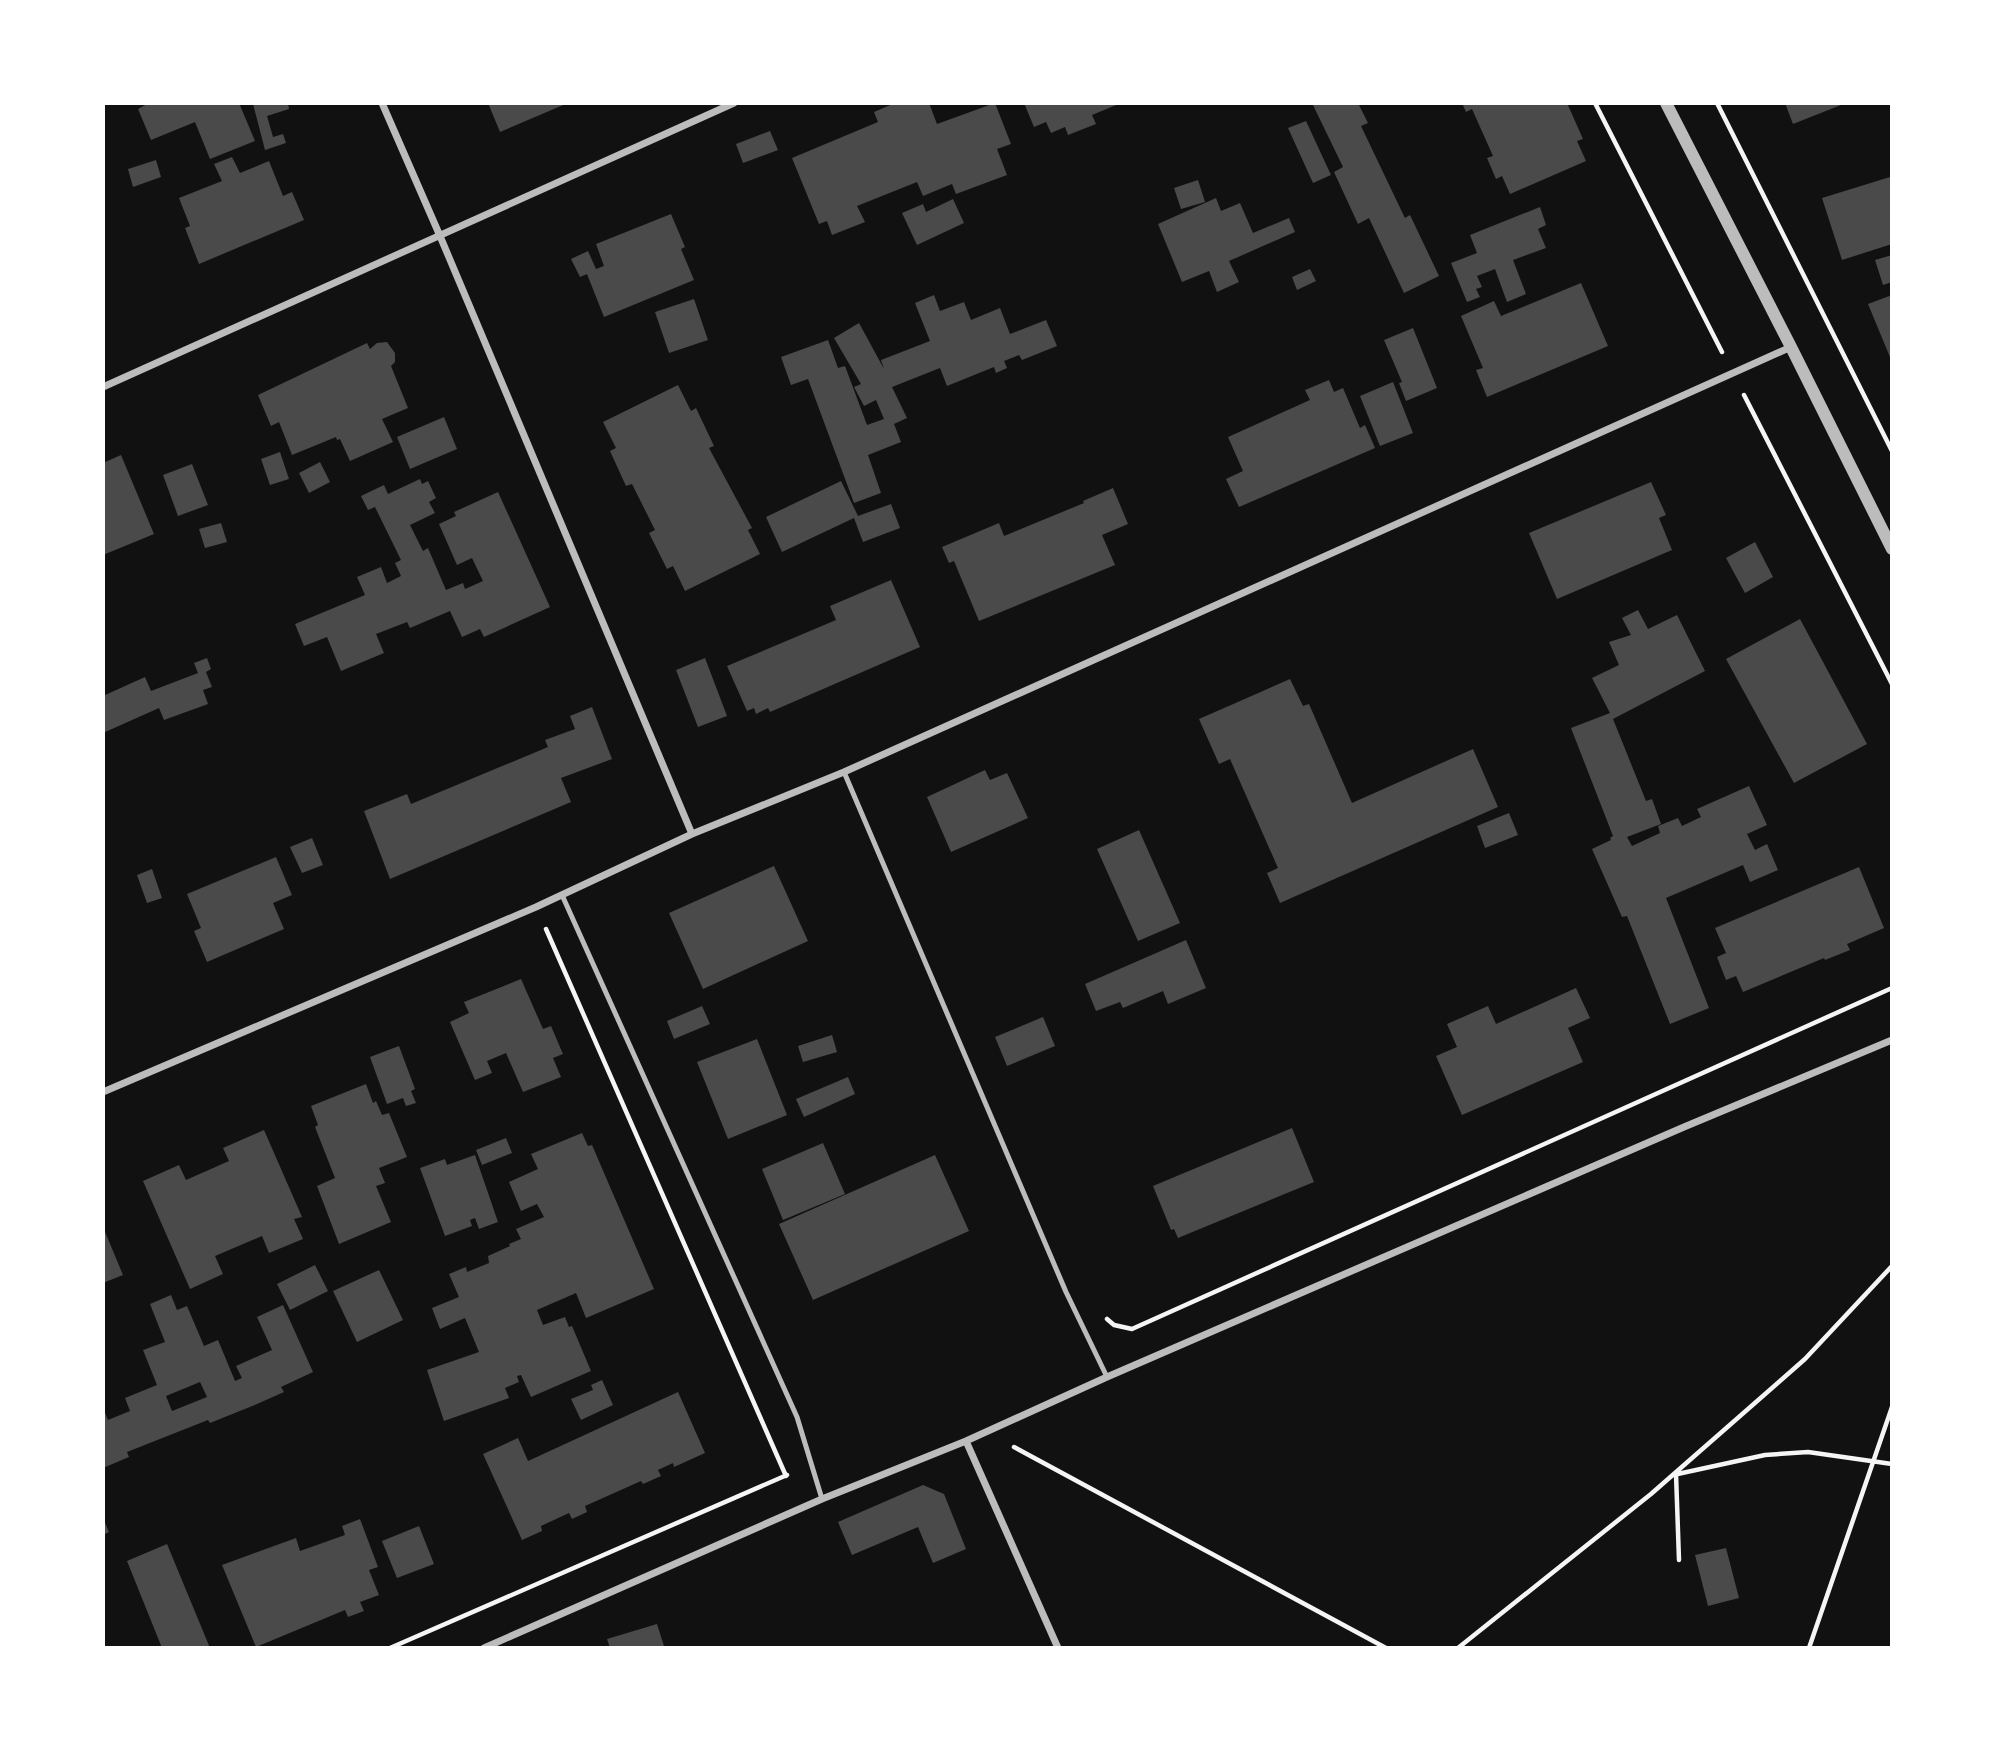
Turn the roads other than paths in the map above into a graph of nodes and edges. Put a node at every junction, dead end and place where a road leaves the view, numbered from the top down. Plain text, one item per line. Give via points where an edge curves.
1 (382, 103) edge
2 (734, 103) edge
3 (1665, 103) edge
4 (440, 236) junction
5 (1791, 347) junction
6 (103, 387) edge
7 (1892, 549) edge
8 (844, 772) junction
9 (692, 834) junction
10 (562, 895) junction
11 (1892, 1040) edge
12 (103, 1092) edge
13 (1107, 1377) junction
14 (966, 1441) junction
15 (822, 1499) junction
16 (484, 1648) edge
17 (1058, 1648) edge

1 - 4 street
2 - 4 street
3 - 5 street
4 - 6 street
4 - 9 street
5 - 7 street
5 - 8 street
8 - 9 street
8 - 13 lane via 1066,1292
9 - 10 street
10 - 12 street
10 - 15 lane via 797,1418
11 - 13 street
13 - 14 street
14 - 15 street
14 - 17 street
15 - 16 street

